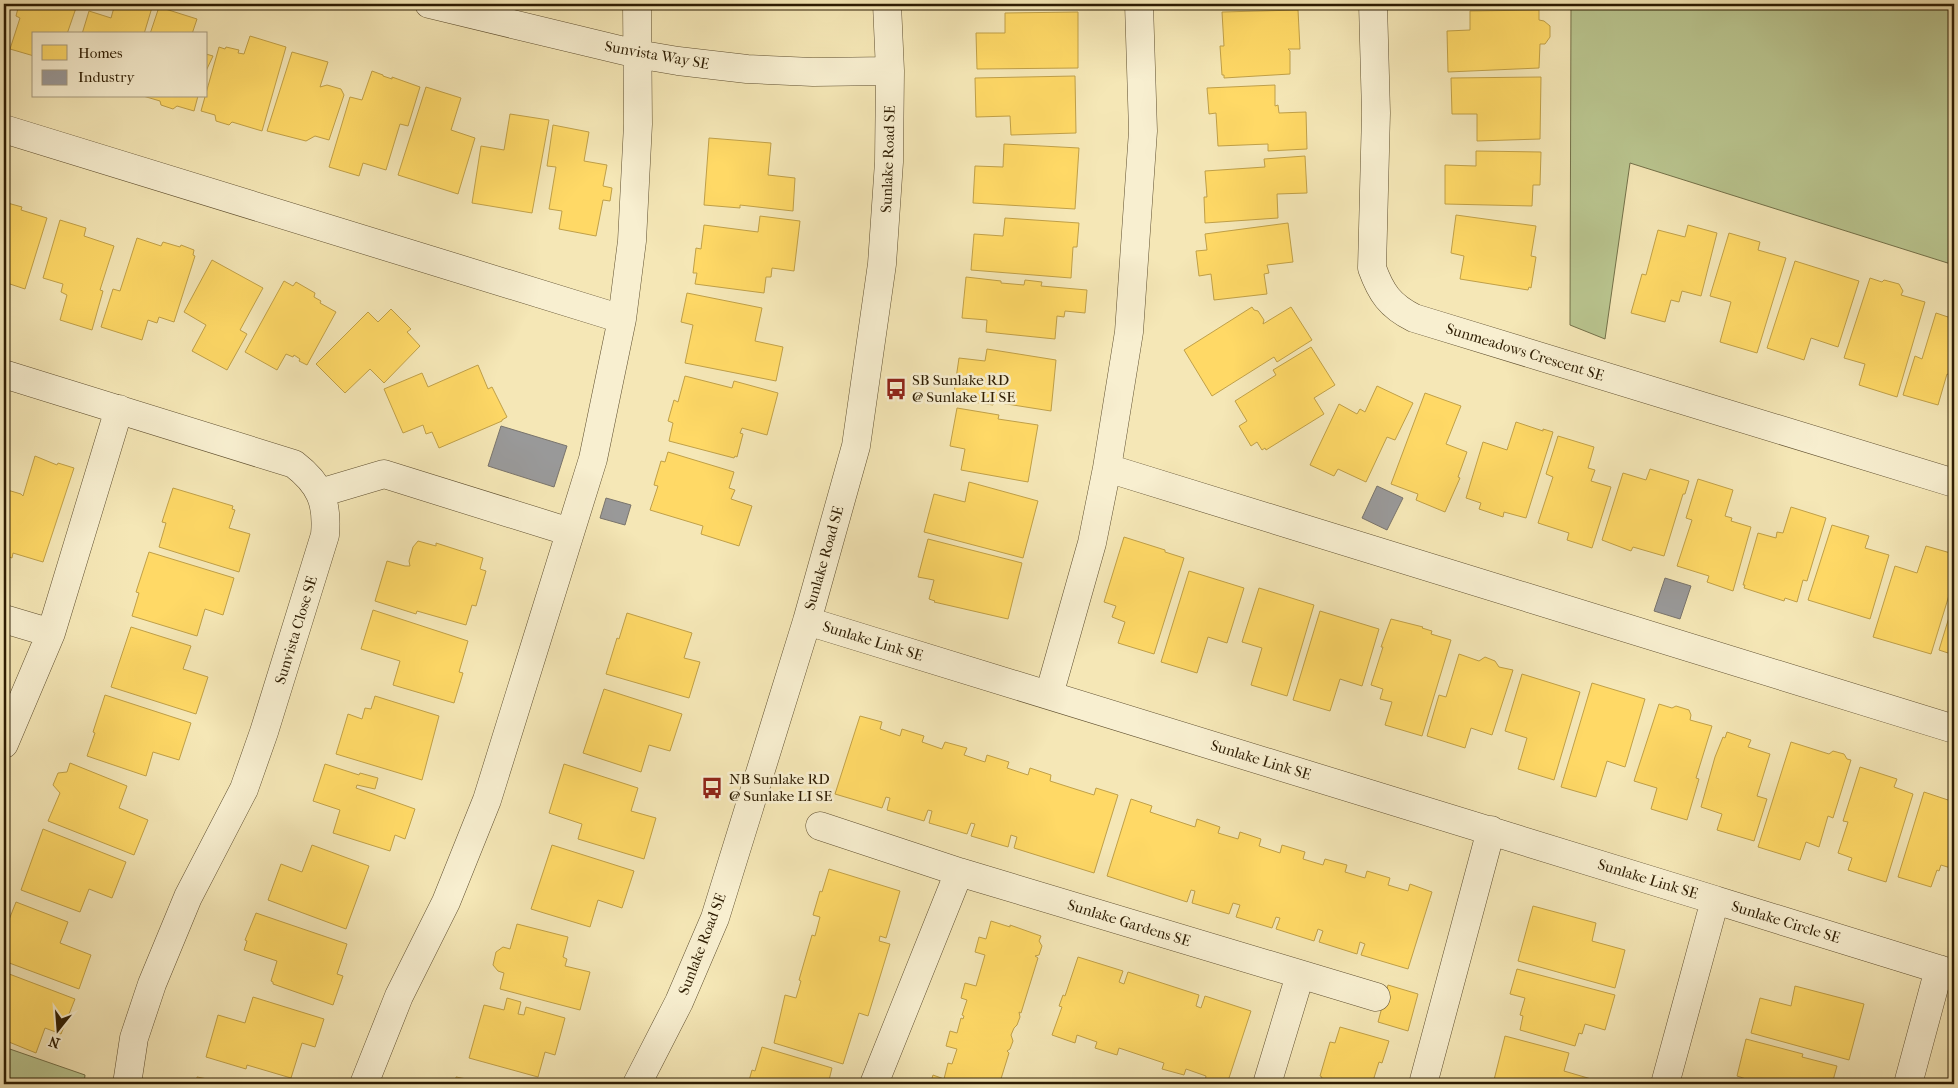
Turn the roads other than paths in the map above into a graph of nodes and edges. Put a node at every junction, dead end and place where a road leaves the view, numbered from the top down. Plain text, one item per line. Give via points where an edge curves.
1 (429, 4) edge
2 (637, 4) edge
3 (887, 4) edge
4 (1139, 4) edge
5 (1373, 4) edge
6 (637, 54) junction
7 (890, 70) junction
8 (4, 128) edge
9 (622, 319) junction
10 (4, 374) edge
11 (119, 409) junction
12 (1107, 468) junction
13 (1954, 483) edge
14 (320, 493) junction
15 (570, 532) junction
16 (4, 619) edge
17 (807, 621) junction
18 (50, 633) junction
19 (1048, 695) junction
20 (1954, 729) edge
21 (4, 744) edge
22 (820, 826) dead end
23 (1492, 830) junction
24 (959, 872) junction
25 (1715, 900) junction
26 (1947, 972) edge
27 (1300, 975) junction
28 (1376, 997) dead end
29 (127, 1084) edge
30 (364, 1084) edge
31 (637, 1084) edge
32 (874, 1084) edge
33 (1267, 1084) edge
34 (1423, 1084) edge
35 (1665, 1084) edge
36 (1908, 1084) edge

1 - 6 street, Sunvista Way SE
2 - 6 street
3 - 7 street, Sunlake Road SE
4 - 12 street via 1143,131 1130,332
5 - 13 street, Sunmeadows Crescent SE via 1376,113 1372,268 1388,300 1402,312
6 - 7 street, Sunvista Way SE via 747,69 813,72
6 - 9 street via 638,124 632,241
7 - 17 street, Sunlake Road SE via 889,162 882,264 872,344 856,446
8 - 9 street
9 - 15 street via 593,459
10 - 11 street, Sunvista Close SE
11 - 14 street, Sunvista Close SE via 294,464 308,474
11 - 18 street
12 - 19 street via 1092,543
12 - 20 street
14 - 15 street via 384,474
14 - 29 street, Sunvista Close SE via 327,516 325,535 264,732 244,789 188,897 152,984 134,1038
15 - 30 street via 487,800 446,902 399,996
16 - 18 street
17 - 19 street, Sunlake Link SE
17 - 31 street, Sunlake Road SE via 715,918 679,1002
18 - 21 street
19 - 23 street, Sunlake Link SE
22 - 24 street, Sunlake Gardens SE
23 - 25 street, Sunlake Link SE
23 - 34 street
24 - 27 street, Sunlake Gardens SE
24 - 32 street
25 - 26 street, Sunlake Circle SE
25 - 35 street, Sunlake Circle SE
26 - 36 street
27 - 28 street, Sunlake Gardens SE
27 - 33 street

